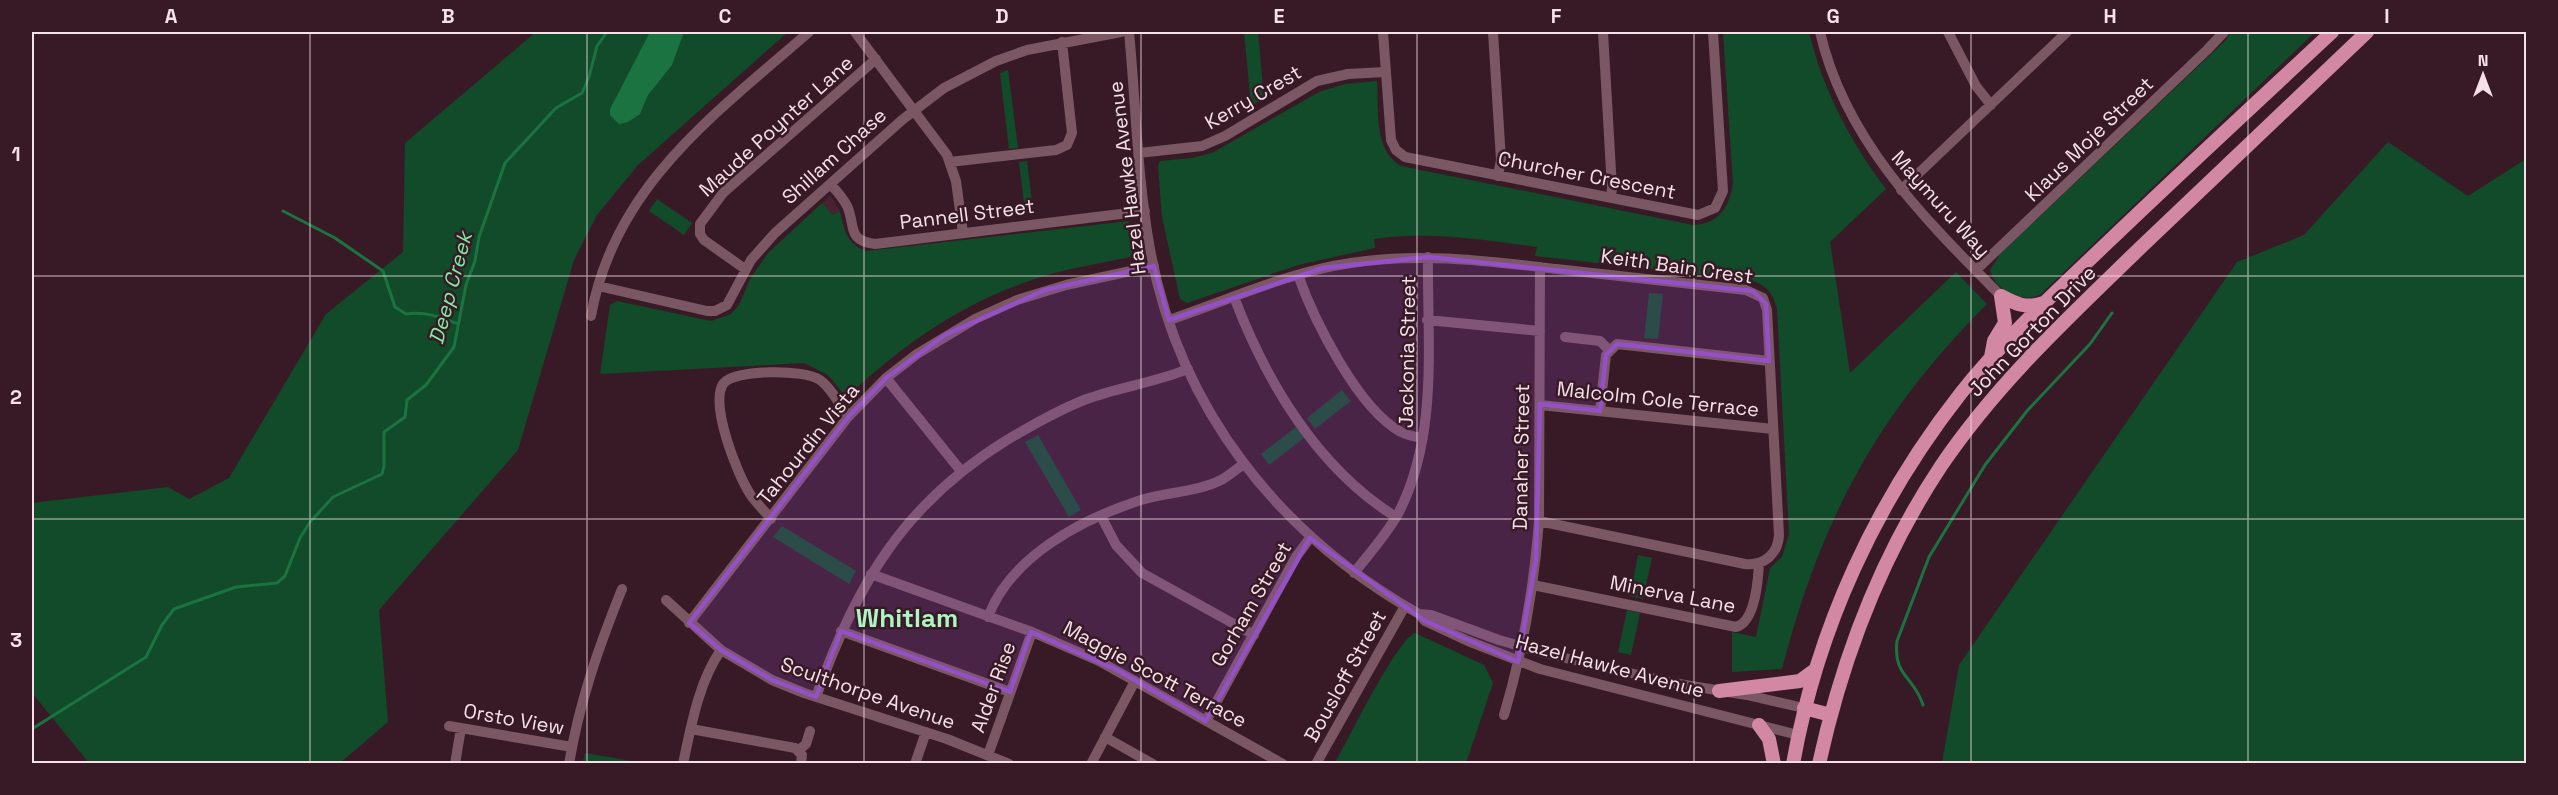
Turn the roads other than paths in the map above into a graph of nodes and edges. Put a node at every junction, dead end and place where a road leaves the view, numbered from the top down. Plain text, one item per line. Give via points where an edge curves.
1 (809, 32) edge
2 (855, 32) edge
3 (1121, 32) edge
4 (1129, 32) edge
5 (1383, 32) edge
6 (1493, 32) edge
7 (1603, 32) edge
8 (1713, 32) edge
9 (1820, 32) edge
10 (1948, 32) edge
11 (2067, 32) edge
12 (2224, 32) edge
13 (2332, 32) edge
14 (2367, 32) edge
15 (1062, 42) junction
16 (876, 59) junction
17 (1385, 72) junction
18 (1991, 105) junction
19 (915, 110) junction
20 (1139, 153) junction
21 (950, 162) junction
22 (1498, 176) junction
23 (830, 184) junction
24 (1901, 190) junction
25 (1611, 198) junction
26 (1145, 211) junction
27 (963, 233) junction
28 (1428, 256) junction
29 (1154, 266) junction
30 (1540, 267) junction
31 (745, 269) junction
32 (1976, 270) junction
33 (1299, 275) junction
34 (598, 286) junction
35 (2001, 296) junction
36 (1234, 297) junction
37 (2043, 303) junction
38 (591, 316) dead end
39 (1168, 320) junction
40 (1427, 320) junction
41 (1540, 331) junction
42 (1565, 337) dead end
43 (1609, 350) junction
44 (1992, 357) junction
45 (1769, 361) junction
46 (1188, 369) junction
47 (886, 378) junction
48 (1540, 405) junction
49 (1600, 411) junction
50 (848, 417) junction
51 (1773, 429) junction
52 (1423, 438) junction
53 (1244, 464) junction
54 (961, 471) junction
55 (1101, 516) junction
56 (1396, 517) junction
57 (771, 519) junction
58 (1539, 521) junction
59 (1310, 538) junction
60 (1759, 564) junction
61 (1354, 573) junction
62 (872, 574) junction
63 (1533, 585) junction
64 (622, 589) dead end
65 (666, 600) dead end
66 (1405, 606) junction
67 (1419, 614) junction
68 (988, 617) junction
69 (689, 623) junction
70 (841, 631) junction
71 (1032, 632) junction
72 (1254, 634) junction
73 (1522, 646) junction
74 (721, 650) junction
75 (1518, 662) junction
76 (1815, 670) junction
77 (1135, 681) junction
78 (1719, 691) junction
79 (1010, 692) junction
80 (816, 697) junction
81 (1804, 708) junction
82 (1504, 714) dead end
83 (1831, 715) junction
84 (1206, 721) junction
85 (1759, 725) junction
86 (449, 726) dead end
87 (461, 728) junction
88 (691, 729) junction
89 (810, 731) dead end
90 (926, 732) junction
91 (1798, 735) junction
92 (1105, 737) junction
93 (1824, 741) junction
94 (572, 747) junction
95 (799, 750) junction
96 (988, 755) junction
97 (1269, 760) edge
98 (455, 764) edge
99 (569, 764) edge
100 (683, 764) edge
101 (801, 764) edge
102 (915, 764) edge
103 (1009, 764) edge
104 (1091, 764) edge
105 (1154, 764) edge
106 (1283, 764) edge
107 (1316, 764) edge
108 (1774, 764) edge
109 (1793, 764) edge
110 (1819, 764) edge

1 - 34 street via 701,127 660,170 624,224
2 - 16 street
3 - 15 street, Shillam Chase
4 - 20 street, Hazel Hawke Avenue
5 - 17 street, Churcher Crescent
6 - 22 street via 1501,160
7 - 25 street
8 - 25 street, Churcher Crescent via 1723,186 1720,200 1715,208 1698,215
9 - 24 street, Maymuru Way via 1852,117
10 - 18 street via 1976,86
11 - 18 street
12 - 32 street, Klaus Moje Street
13 - 37 main road, John Gorton Drive
14 - 83 main road, John Gorton Drive via 2058,327 1980,413 1941,466 1885,566
15 - 19 street, Shillam Chase via 1027,50 974,72
15 - 21 street via 1072,133 1067,145 1056,150
16 - 19 street
16 - 31 street, Maude Poynter Lane via 723,193 700,224 704,240
17 - 20 street, Kerry Crest via 1317,81 1202,146
17 - 22 street, Churcher Crescent via 1391,141 1400,153 1413,160
18 - 24 street
19 - 21 street
19 - 23 street, Shillam Chase
20 - 26 street, Hazel Hawke Avenue
21 - 27 street
22 - 25 street, Churcher Crescent
23 - 27 street, Pannell Street via 847,205 853,232 865,243
23 - 31 street, Shillam Chase via 775,233
24 - 32 street, Maymuru Way
26 - 27 street, Pannell Street
26 - 29 street, Hazel Hawke Avenue
28 - 30 street, Keith Bain Crest
28 - 33 street, Keith Bain Crest via 1348,263
28 - 40 street, Jackonia Street
29 - 39 street, Hazel Hawke Avenue
29 - 47 street, Tahourdin Vista via 1055,288 997,308 945,335
30 - 41 street, Danaher Street
30 - 45 street, Keith Bain Crest via 1753,291 1766,304
31 - 34 street, Shillam Chase via 727,305 715,311
32 - 35 street, Maymuru Way
33 - 36 street, Keith Bain Crest
33 - 52 street via 1319,325 1350,377 1392,426 1403,434
34 - 38 street
35 - 37 main road via 2024,306
35 - 44 main road via 2005,323 1994,341
36 - 39 street, Keith Bain Crest
36 - 56 street via 1267,372 1303,427 1348,478
37 - 44 main road, John Gorton Drive
39 - 46 street, Hazel Hawke Avenue
40 - 41 street
40 - 52 street, Jackonia Street via 1427,409
41 - 48 street, Danaher Street
42 - 43 street via 1600,341
43 - 45 street via 1623,344
43 - 49 street
44 - 76 main road, John Gorton Drive via 1927,440 1887,505 1847,584
45 - 51 street, Keith Bain Crest
46 - 53 street, Hazel Hawke Avenue
46 - 54 street via 1052,414
47 - 50 street, Tahourdin Vista
47 - 54 street
48 - 49 street, Malcolm Cole Terrace
48 - 58 street, Danaher Street
49 - 51 street, Malcolm Cole Terrace
50 - 57 street, Tahourdin Vista
50 - 57 street via 825,385 811,374 737,375 724,383 720,395 728,445 749,492
51 - 60 street, Keith Bain Crest via 1779,540 1770,556
52 - 56 street, Jackonia Street via 1414,477
53 - 55 street via 1221,480 1143,500
53 - 59 street, Hazel Hawke Avenue
54 - 62 street via 906,526
55 - 68 street via 1064,536 1021,569 999,593
55 - 72 street via 1116,545 1142,573
56 - 61 street, Jackonia Street
57 - 69 street, Tahourdin Vista
58 - 60 street
58 - 63 street, Danaher Street
59 - 61 street, Hazel Hawke Avenue
59 - 72 street, Gorham Street
60 - 63 street, Minerva Lane via 1749,618 1736,627
61 - 66 street, Hazel Hawke Avenue
62 - 68 street, Maggie Scott Terrace
62 - 70 street
63 - 73 street, Danaher Street
64 - 94 street via 589,680
65 - 69 street, Sculthorpe Avenue
66 - 67 street, Hazel Hawke Avenue
66 - 107 street, Bousloff Street
67 - 73 street, Hazel Hawke Avenue
67 - 75 street, Hazel Hawke Avenue via 1438,627
68 - 71 street, Maggie Scott Terrace
69 - 74 street, Sculthorpe Avenue
70 - 79 street
70 - 80 street
71 - 77 street, Maggie Scott Terrace
71 - 79 street, Alder Rise
72 - 84 street, Gorham Street
73 - 75 street, Danaher Street
73 - 78 street, Hazel Hawke Avenue
74 - 80 street, Sculthorpe Avenue via 772,680
74 - 88 street
75 - 82 street, Danaher Street
75 - 85 street, Hazel Hawke Avenue
76 - 78 main road via 1800,681
76 - 81 main road, John Gorton Drive
77 - 84 street, Maggie Scott Terrace
77 - 92 street
78 - 81 street, Hazel Hawke Avenue
79 - 96 street, Alder Rise
80 - 90 street, Sculthorpe Avenue
81 - 83 main road
81 - 91 main road, John Gorton Drive
83 - 93 main road, John Gorton Drive
84 - 97 street, Maggie Scott Terrace
85 - 91 street, Hazel Hawke Avenue
85 - 108 main road via 1769,740
86 - 87 street, Orsto View
87 - 94 street, Orsto View
87 - 98 street
88 - 95 street
88 - 100 street
89 - 95 street via 806,744
90 - 96 street, Sculthorpe Avenue
90 - 102 street
91 - 93 main road
91 - 109 main road, John Gorton Drive
92 - 104 street
92 - 105 street
93 - 110 main road, John Gorton Drive
94 - 99 street
95 - 101 street
96 - 103 street, Sculthorpe Avenue
97 - 106 street, Maggie Scott Terrace

